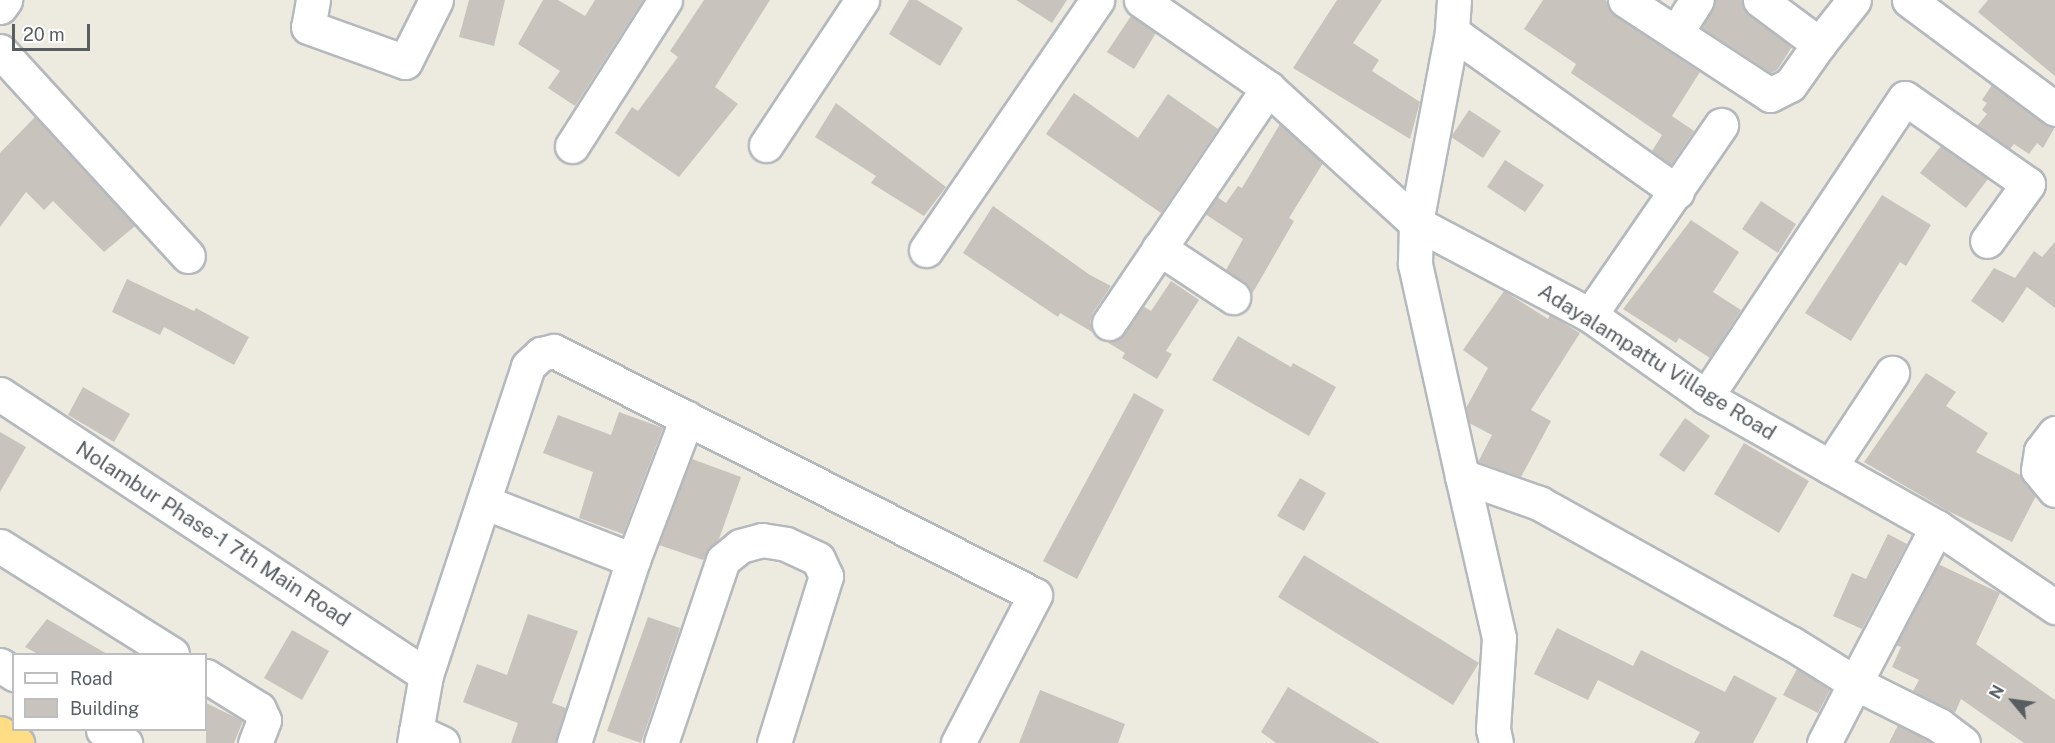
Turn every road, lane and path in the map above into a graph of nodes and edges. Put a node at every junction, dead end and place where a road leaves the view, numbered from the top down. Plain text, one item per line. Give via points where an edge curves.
1 (5, 0) edge
2 (313, 0) edge
3 (436, 0) edge
4 (665, 0) edge
5 (862, 0) edge
6 (1097, 0) edge
7 (1141, 0) edge
8 (1454, 0) edge
9 (1625, 0) edge
10 (1697, 0) edge
11 (1760, 0) edge
12 (1854, 0) edge
13 (1909, 0) edge
14 (0, 7) edge
15 (1452, 32) junction
16 (1676, 33) junction
17 (1819, 44) junction
18 (0, 51) edge
19 (1268, 88) junction
20 (2055, 109) edge
21 (1721, 125) dead end
22 (766, 145) dead end
23 (572, 146) dead end
24 (1677, 192) junction
25 (1416, 223) junction
26 (1987, 241) dead end
27 (1159, 248) junction
28 (926, 250) dead end
29 (188, 256) dead end
30 (1233, 297) dead end
31 (1590, 315) junction
32 (1109, 323) dead end
33 (1892, 374) dead end
34 (0, 394) edge
35 (1706, 397) junction
36 (687, 418) junction
37 (2055, 433) edge
38 (1830, 467) junction
39 (1461, 476) junction
40 (2055, 490) edge
41 (484, 502) junction
42 (1937, 527) junction
43 (0, 546) edge
44 (633, 560) junction
45 (2055, 607) edge
46 (170, 653) edge
47 (426, 675) junction
48 (207, 677) edge
49 (1855, 683) junction
50 (106, 731) edge
51 (0, 733) edge
52 (424, 739) edge
53 (17, 743) edge
54 (125, 743) edge
55 (255, 743) edge
56 (574, 743) edge
57 (661, 743) edge
58 (774, 743) edge
59 (958, 743) edge
60 (1496, 743) edge
61 (1824, 743) edge
62 (1963, 743) edge

1 - 14 street
2 - 3 street via 308,27 405,62
4 - 23 street
5 - 22 street
6 - 28 street
7 - 19 street, Adayalampattu Village Road
8 - 15 street
9 - 16 street
10 - 16 street
11 - 17 street
12 - 17 street
13 - 20 street
15 - 24 street
15 - 25 street
16 - 17 street via 1770,94 1790,85
18 - 29 street
19 - 25 street, Adayalampattu Village Road
19 - 27 street
21 - 24 street
24 - 31 street
25 - 31 street, Adayalampattu Village Road
25 - 39 street via 1415,264
26 - 35 street via 2028,184 1905,98
27 - 30 street
27 - 32 street
31 - 35 street, Adayalampattu Village Road
33 - 38 street
34 - 47 street, Nolambur Phase-1 7th Main Road
35 - 38 street, Adayalampattu Village Road
36 - 41 street via 554,351 541,354 528,366
36 - 44 street
36 - 59 street via 1035,595
37 - 40 street via 2041,451 2038,470
38 - 42 street, Adayalampattu Village Road
39 - 49 street via 1539,503 1791,643
39 - 60 street via 1499,638 1493,729
41 - 44 street
41 - 47 street
42 - 45 street, Adayalampattu Village Road
42 - 49 street
43 - 46 street
44 - 56 street
47 - 52 street
48 - 55 street via 259,709 264,720
49 - 61 street
49 - 62 street via 1938,725
50 - 54 street
51 - 53 highway
57 - 58 street via 723,560 740,546 762,540 786,544 818,559 826,576

